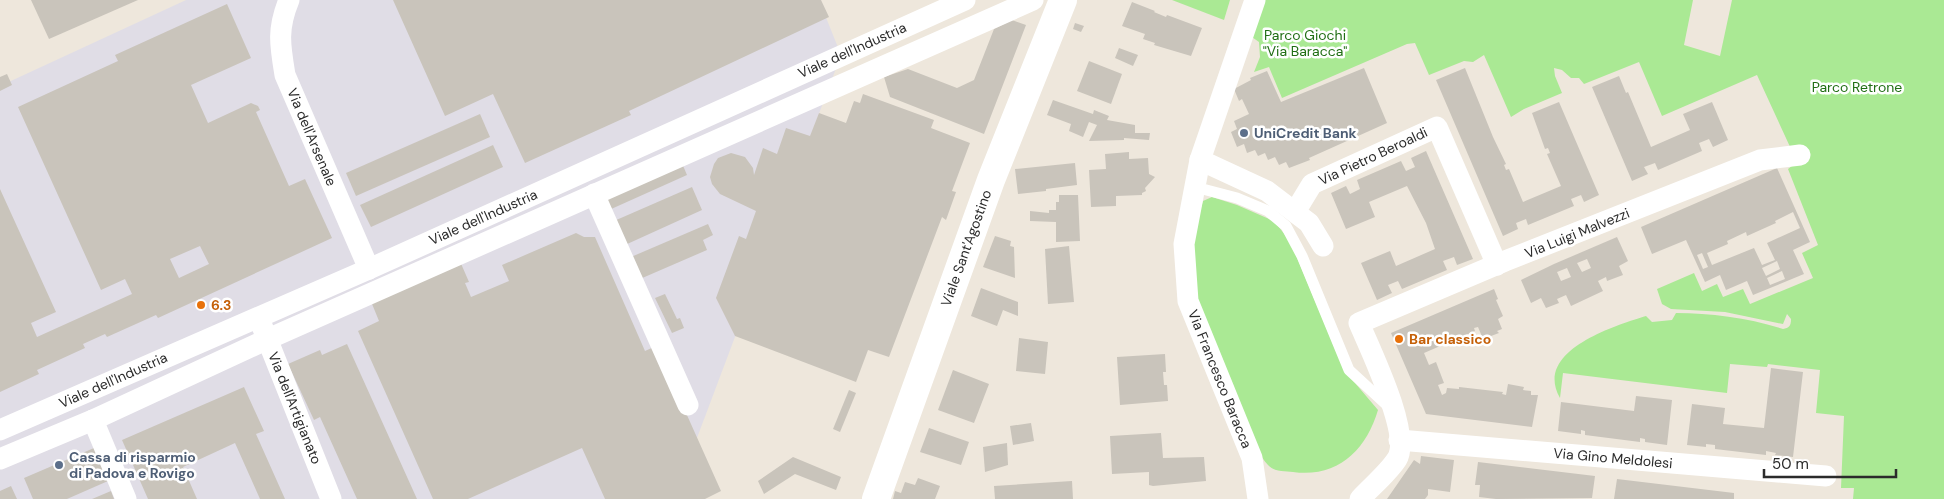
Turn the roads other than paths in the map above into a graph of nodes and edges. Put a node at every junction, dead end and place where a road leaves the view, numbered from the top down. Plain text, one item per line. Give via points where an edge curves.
1 (289, 0) edge
2 (965, 0) edge
3 (1033, 0) edge
4 (1062, 0) edge
5 (1255, 0) edge
6 (1800, 155) dead end
7 (1200, 160) junction
8 (1195, 187) junction
9 (594, 194) junction
10 (1294, 212) junction
11 (1323, 246) dead end
12 (1497, 265) junction
13 (369, 269) junction
14 (258, 316) junction
15 (268, 339) junction
16 (688, 405) dead end
17 (1395, 412) junction
18 (93, 420) junction
19 (0, 430) edge
20 (1399, 440) junction
21 (0, 459) edge
22 (1826, 476) dead end
23 (1259, 497) edge
24 (126, 499) edge
25 (331, 499) edge
26 (876, 499) edge
27 (1360, 499) edge

1 - 13 street, Via dell'Arsenale via 282,16 279,43 285,75
2 - 13 street, Viale dell'Industria
3 - 9 street, Viale dell'Industria
4 - 26 main road, Viale Sant'Agostino via 991,180
5 - 7 street, Via Francesco Baracca
6 - 12 street, Via Luigi Malvezzi via 1760,160
7 - 8 street, Via Francesco Baracca
7 - 10 street via 1267,191
8 - 17 lane via 1245,201 1268,211 1286,226 1305,263 1349,370
8 - 23 street, Via Francesco Baracca via 1184,244 1188,301 1252,458
9 - 15 street, Viale dell'Industria
9 - 16 street
10 - 11 street via 1310,223
10 - 12 street, Via Pietro Beroaldi via 1312,184 1437,127
12 - 17 street, Via Luigi Malvezzi via 1359,323
13 - 14 street, Viale dell'Industria
14 - 15 street, Via dell'Artigianato
14 - 19 street, Viale dell'Industria
15 - 18 street, Viale dell'Industria
15 - 25 street, Via dell'Artigianato
17 - 20 street
18 - 21 street, Viale dell'Industria
18 - 24 street, Viale dell'Industria
20 - 22 street, Via Gino Meldolesi
20 - 27 street via 1398,458

